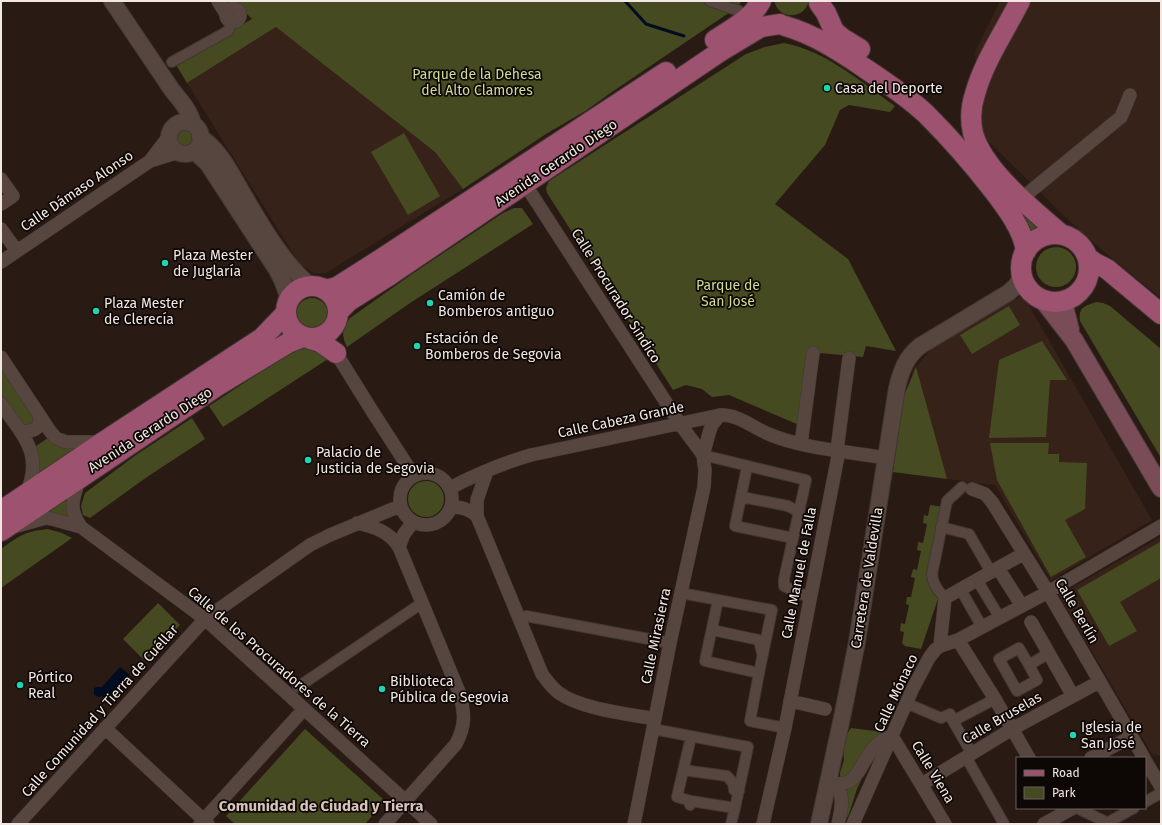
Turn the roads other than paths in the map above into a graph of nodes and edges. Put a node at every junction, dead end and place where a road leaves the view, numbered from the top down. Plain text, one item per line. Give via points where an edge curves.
1 (112, 1) edge
2 (218, 1) edge
3 (710, 1) edge
4 (762, 1) edge
5 (1020, 1) edge
6 (820, 2) edge
7 (739, 11) dead end
8 (229, 18) joint
9 (782, 25) junction
10 (172, 62) dead end
11 (172, 90) junction
12 (1130, 95) dead end
13 (171, 131) junction
14 (191, 141) junction
15 (150, 161) junction
16 (992, 167) junction
17 (1, 179) edge
18 (525, 184) junction
19 (1021, 199) junction
20 (1, 204) edge
21 (1, 228) edge
22 (1062, 234) junction
23 (17, 251) junction
24 (1026, 251) junction
25 (1, 262) edge
26 (1097, 277) junction
27 (318, 288) junction
28 (1031, 288) junction
29 (1065, 300) junction
30 (1161, 305) edge
31 (287, 306) junction
32 (1161, 314) edge
33 (337, 319) junction
34 (1161, 321) edge
35 (1161, 327) edge
36 (307, 338) junction
37 (1074, 340) junction
38 (336, 352) junction
39 (813, 353) dead end
40 (1, 357) edge
41 (850, 358) dead end
42 (1, 404) edge
43 (720, 415) junction
44 (40, 417) junction
45 (680, 424) junction
46 (20, 431) junction
47 (103, 442) junction
48 (801, 444) junction
49 (838, 451) junction
50 (703, 455) junction
51 (886, 458) junction
52 (747, 467) junction
53 (487, 471) junction
54 (80, 476) junction
55 (414, 476) junction
56 (450, 488) junction
57 (967, 488) joint
58 (1161, 488) edge
59 (25, 494) junction
60 (740, 500) junction
61 (400, 506) junction
62 (451, 507) junction
63 (1, 511) edge
64 (798, 512) junction
65 (477, 516) junction
66 (414, 522) junction
67 (357, 523) junction
68 (1161, 526) edge
69 (81, 527) junction
70 (941, 527) junction
71 (1, 530) edge
72 (793, 538) junction
73 (399, 547) junction
74 (1024, 554) junction
75 (995, 570) junction
76 (977, 580) junction
77 (961, 590) junction
78 (1048, 592) junction
79 (681, 594) junction
80 (810, 598) junction
81 (945, 598) junction
82 (718, 600) junction
83 (422, 603) junction
84 (1022, 606) junction
85 (1000, 618) junction
86 (205, 619) junction
87 (520, 619) junction
88 (1030, 622) dead end
89 (982, 627) junction
90 (712, 630) junction
91 (958, 640) junction
92 (670, 642) junction
93 (940, 646) junction
94 (1048, 653) junction
95 (763, 655) junction
96 (1029, 665) dead end
97 (760, 673) junction
98 (1099, 682) junction
99 (298, 687) dead end
100 (1073, 696) junction
101 (846, 698) junction
102 (995, 699) junction
103 (790, 701) junction
104 (906, 703) junction
105 (825, 708) junction
106 (304, 709) junction
107 (953, 721) junction
108 (654, 724) junction
109 (840, 726) junction
110 (105, 728) junction
111 (785, 728) junction
112 (1012, 729) junction
113 (691, 736) junction
114 (892, 736) junction
115 (1131, 737) junction
116 (969, 756) junction
117 (1028, 757) edge
118 (1093, 757) edge
119 (1142, 757) edge
120 (1146, 762) edge
121 (1146, 764) edge
122 (1161, 766) edge
123 (683, 770) junction
124 (827, 782) junction
125 (922, 784) junction
126 (1161, 787) edge
127 (739, 791) junction
128 (1161, 793) edge
129 (406, 801) junction
130 (1146, 801) edge
131 (735, 808) junction
132 (1072, 809) edge
133 (1079, 809) edge
134 (1132, 809) edge
135 (1061, 816) edge
136 (204, 823) edge
137 (1109, 823) edge
138 (18, 824) edge
139 (385, 824) edge
140 (431, 824) edge
141 (634, 824) edge
142 (731, 824) edge
143 (763, 824) edge
144 (819, 824) edge
145 (838, 824) edge
146 (853, 824) edge
147 (945, 824) edge
148 (1004, 824) edge
149 (1044, 824) edge

1 - 11 street
2 - 8 street
3 - 7 street
4 - 9 main road via 768,14
4 - 27 main road, Avenida Gerardo Diego via 754,12 714,41 381,259 337,287
5 - 16 main road via 982,76 972,108 974,136
6 - 9 main road, Avenida Gerardo Diego via 814,15 807,22 797,26
6 - 16 main road via 838,35 905,80 965,135
8 - 10 street via 228,31
9 - 18 main road, Avenida Gerardo Diego via 764,26 751,32
9 - 24 main road via 800,31 848,57 925,114 961,151 1001,201 1018,229
11 - 13 street via 175,113
11 - 14 street via 192,118
12 - 19 street via 1121,117
13 - 14 street via 183,122
13 - 14 street via 171,146
13 - 15 street, Calle Dámaso Alonso
14 - 15 street, Calle Dámaso Alonso
14 - 27 street via 210,144 283,258 298,275
14 - 31 street via 217,176 277,270 283,282
15 - 23 street, Calle Dámaso Alonso
16 - 19 main road
17 - 20 street via 13,196
18 - 33 main road, Avenida Gerardo Diego via 349,301
18 - 45 street, Calle Procurador Síndico
19 - 22 main road
21 - 23 street
22 - 24 main road via 1040,237
22 - 26 main road via 1079,243 1092,261
23 - 25 street, Calle Dámaso Alonso
24 - 28 main road via 1022,263
26 - 29 main road via 1072,298
26 - 30 main road via 1130,282
26 - 32 main road
26 - 34 main road via 1118,286
26 - 35 main road
27 - 31 main road via 298,290
27 - 33 main road via 336,301
28 - 29 main road via 1054,302
28 - 37 main road
28 - 51 street, Carretera de Valdevilla via 1020,280 1008,294 925,342 910,355 902,369 897,388
29 - 37 main road via 1067,323
31 - 36 main road via 286,319 290,328
31 - 47 main road, Avenida Gerardo Diego via 280,321 262,338
33 - 36 main road via 325,335
33 - 38 main road via 334,339
36 - 38 main road via 320,342
36 - 54 main road, Avenida Gerardo Diego via 288,343 217,386
37 - 58 main road
38 - 55 street
39 - 48 street
40 - 44 street
41 - 49 street, Calle Manuel de Falla
42 - 46 street
43 - 45 street, Calle Cabeza Grande
43 - 48 street, Calle Cabeza Grande via 730,416 773,436
43 - 50 street, Calle Mirasierra via 712,425
44 - 46 street via 36,429 30,432
44 - 47 street via 56,438 61,440 80,443
45 - 50 street
45 - 53 street, Calle Cabeza Grande via 530,455
46 - 59 street via 29,445 33,465 31,482
47 - 59 main road, Avenida Gerardo Diego
48 - 49 street, Calle Cabeza Grande
49 - 51 street, Calle Cabeza Grande
49 - 80 street, Calle Manuel de Falla
50 - 52 street
50 - 79 street, Calle Mirasierra via 704,487
51 - 101 street, Carretera de Valdevilla
52 - 60 street
52 - 64 street via 806,480
53 - 56 street, Calle Cabeza Grande
53 - 65 street via 477,500
54 - 69 street via 72,511
54 - 71 main road, Avenida Gerardo Diego
55 - 56 street via 428,473 435,475
55 - 61 street via 400,492
56 - 62 street
57 - 70 street via 947,501
57 - 74 street, Calle Berlín via 989,498
59 - 63 main road, Avenida Gerardo Diego
60 - 64 street via 747,498 788,506
60 - 72 street via 735,526
61 - 66 street
61 - 67 street, Calle Comunidad y Tierra de Cuéllar
62 - 65 street via 467,508
62 - 66 street via 448,514 436,523 421,525
64 - 72 street
65 - 87 street
66 - 73 street via 404,534
67 - 73 street via 384,531
67 - 86 street, Calle Comunidad y Tierra de Cuéllar via 310,545
68 - 78 street
69 - 71 street via 46,518
69 - 86 street, Calle de los Procuradores de la Tierra
70 - 75 street via 969,534
70 - 81 street via 932,579
72 - 80 street via 784,586
73 - 83 street
74 - 75 street
74 - 78 street, Calle Berlín
75 - 76 street
75 - 84 street
76 - 77 street
76 - 85 street
77 - 81 street
77 - 89 street
78 - 84 street
78 - 98 street, Calle Berlín
79 - 82 street
79 - 92 street, Calle Mirasierra
80 - 103 street, Calle Manuel de Falla
81 - 93 street
82 - 90 street
82 - 95 street via 772,610
83 - 99 street
83 - 129 street via 459,692 464,719 463,730 456,744
84 - 85 street
85 - 89 street
86 - 106 street, Calle de los Procuradores de la Tierra
86 - 110 street, Calle Comunidad y Tierra de Cuéllar
87 - 92 street via 526,616
87 - 108 street via 542,674 559,694 584,705
88 - 94 street
89 - 91 street
90 - 95 street via 758,640
90 - 97 street via 705,661
91 - 93 street
91 - 102 street
92 - 108 street, Calle Mirasierra
93 - 104 street, Calle Mónaco via 929,658
94 - 96 street
94 - 100 street
95 - 97 street
97 - 111 street via 750,721
98 - 100 street, Calle Bruselas
98 - 115 street, Calle Berlín
100 - 112 street, Calle Bruselas
101 - 105 street
101 - 109 street, Carretera de Valdevilla
102 - 107 street
102 - 112 street
103 - 105 street
103 - 111 street, Calle Manuel de Falla
104 - 107 street via 941,718 950,714
104 - 114 street, Calle Mónaco
105 - 109 street
106 - 129 street, Calle de los Procuradores de la Tierra
106 - 136 street
107 - 116 street
108 - 113 street
108 - 141 street, Calle Mirasierra
109 - 124 street, Carretera de Valdevilla
110 - 136 street
110 - 138 street, Calle Comunidad y Tierra de Cuéllar
111 - 143 street, Calle Manuel de Falla
112 - 116 street, Calle Bruselas
112 - 117 street
113 - 123 street
113 - 127 street via 748,747
114 - 124 street via 880,741 852,781 843,784
114 - 125 street, Calle Viena
114 - 146 street, Calle Mónaco
115 - 118 street
115 - 119 street, Calle Berlín
116 - 125 street, Calle Bruselas
116 - 148 street
120 - 122 street
121 - 126 street, Calle Berlín
123 - 127 street via 727,776 733,783 734,790
123 - 131 street via 677,798 691,803
124 - 144 street, Carretera de Valdevilla
124 - 145 street via 840,793
125 - 147 street, Calle Viena
127 - 131 street
128 - 130 street
129 - 139 street
129 - 140 street, Calle de los Procuradores de la Tierra
131 - 142 street
132 - 135 street
133 - 137 street
134 - 137 street
135 - 149 street

